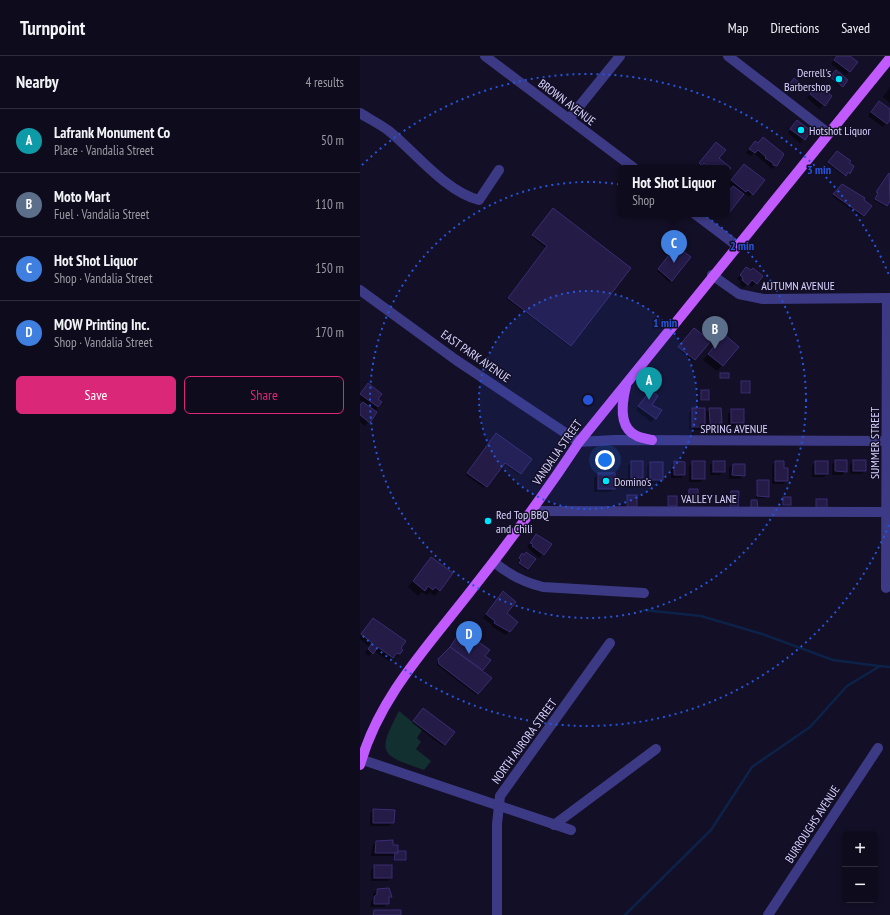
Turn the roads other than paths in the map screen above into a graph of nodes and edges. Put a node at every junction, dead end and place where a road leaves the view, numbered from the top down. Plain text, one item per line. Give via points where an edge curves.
1 (485, 56) edge
2 (620, 56) edge
3 (728, 56) edge
4 (890, 58) edge
5 (360, 113) edge
6 (569, 119) junction
7 (828, 133) junction
8 (630, 165) edge
9 (499, 170) dead end
10 (699, 217) edge
11 (736, 245) junction
12 (712, 276) junction
13 (360, 290) edge
14 (888, 298) edge
15 (626, 384) junction
16 (652, 440) junction
17 (888, 441) edge
18 (579, 442) junction
19 (532, 511) junction
20 (886, 512) junction
21 (494, 562) junction
22 (886, 588) dead end
23 (644, 593) dead end
24 (610, 643) dead end
25 (878, 748) dead end
26 (656, 749) dead end
27 (361, 761) edge
28 (498, 806) junction
29 (554, 825) junction
30 (571, 830) dead end
31 (497, 915) edge
32 (768, 915) edge

1 - 6 street, BROWN AVENUE
2 - 6 street
3 - 7 street
4 - 7 main road, VANDALIA STREET
5 - 9 street via 388,131 444,181 469,197 479,200
6 - 8 street, BROWN AVENUE
7 - 11 main road, VANDALIA STREET
10 - 11 street
11 - 12 main road, VANDALIA STREET
12 - 14 street, AUTUMN AVENUE via 733,291 755,298
12 - 15 main road, VANDALIA STREET
13 - 18 street, EAST PARK AVENUE via 456,360
14 - 17 street, SUMMER STREET
15 - 16 main road via 622,399 622,415 626,427 636,436
15 - 18 main road, VANDALIA STREET
16 - 17 street, SPRING AVENUE
16 - 18 street, SPRING AVENUE
17 - 20 street, SUMMER STREET
18 - 19 main road, VANDALIA STREET
19 - 20 street, VALLEY LANE
19 - 21 main road, VANDALIA STREET
20 - 22 street, SUMMER STREET
21 - 23 street via 514,577 543,587
21 - 27 main road, VANDALIA STREET via 390,696 371,731
24 - 28 street, NORTH AURORA STREET via 504,788
25 - 32 street, BURROUGHS AVENUE
26 - 29 street
27 - 28 street
28 - 29 street
28 - 31 street, NORTH AURORA STREET
29 - 30 street

